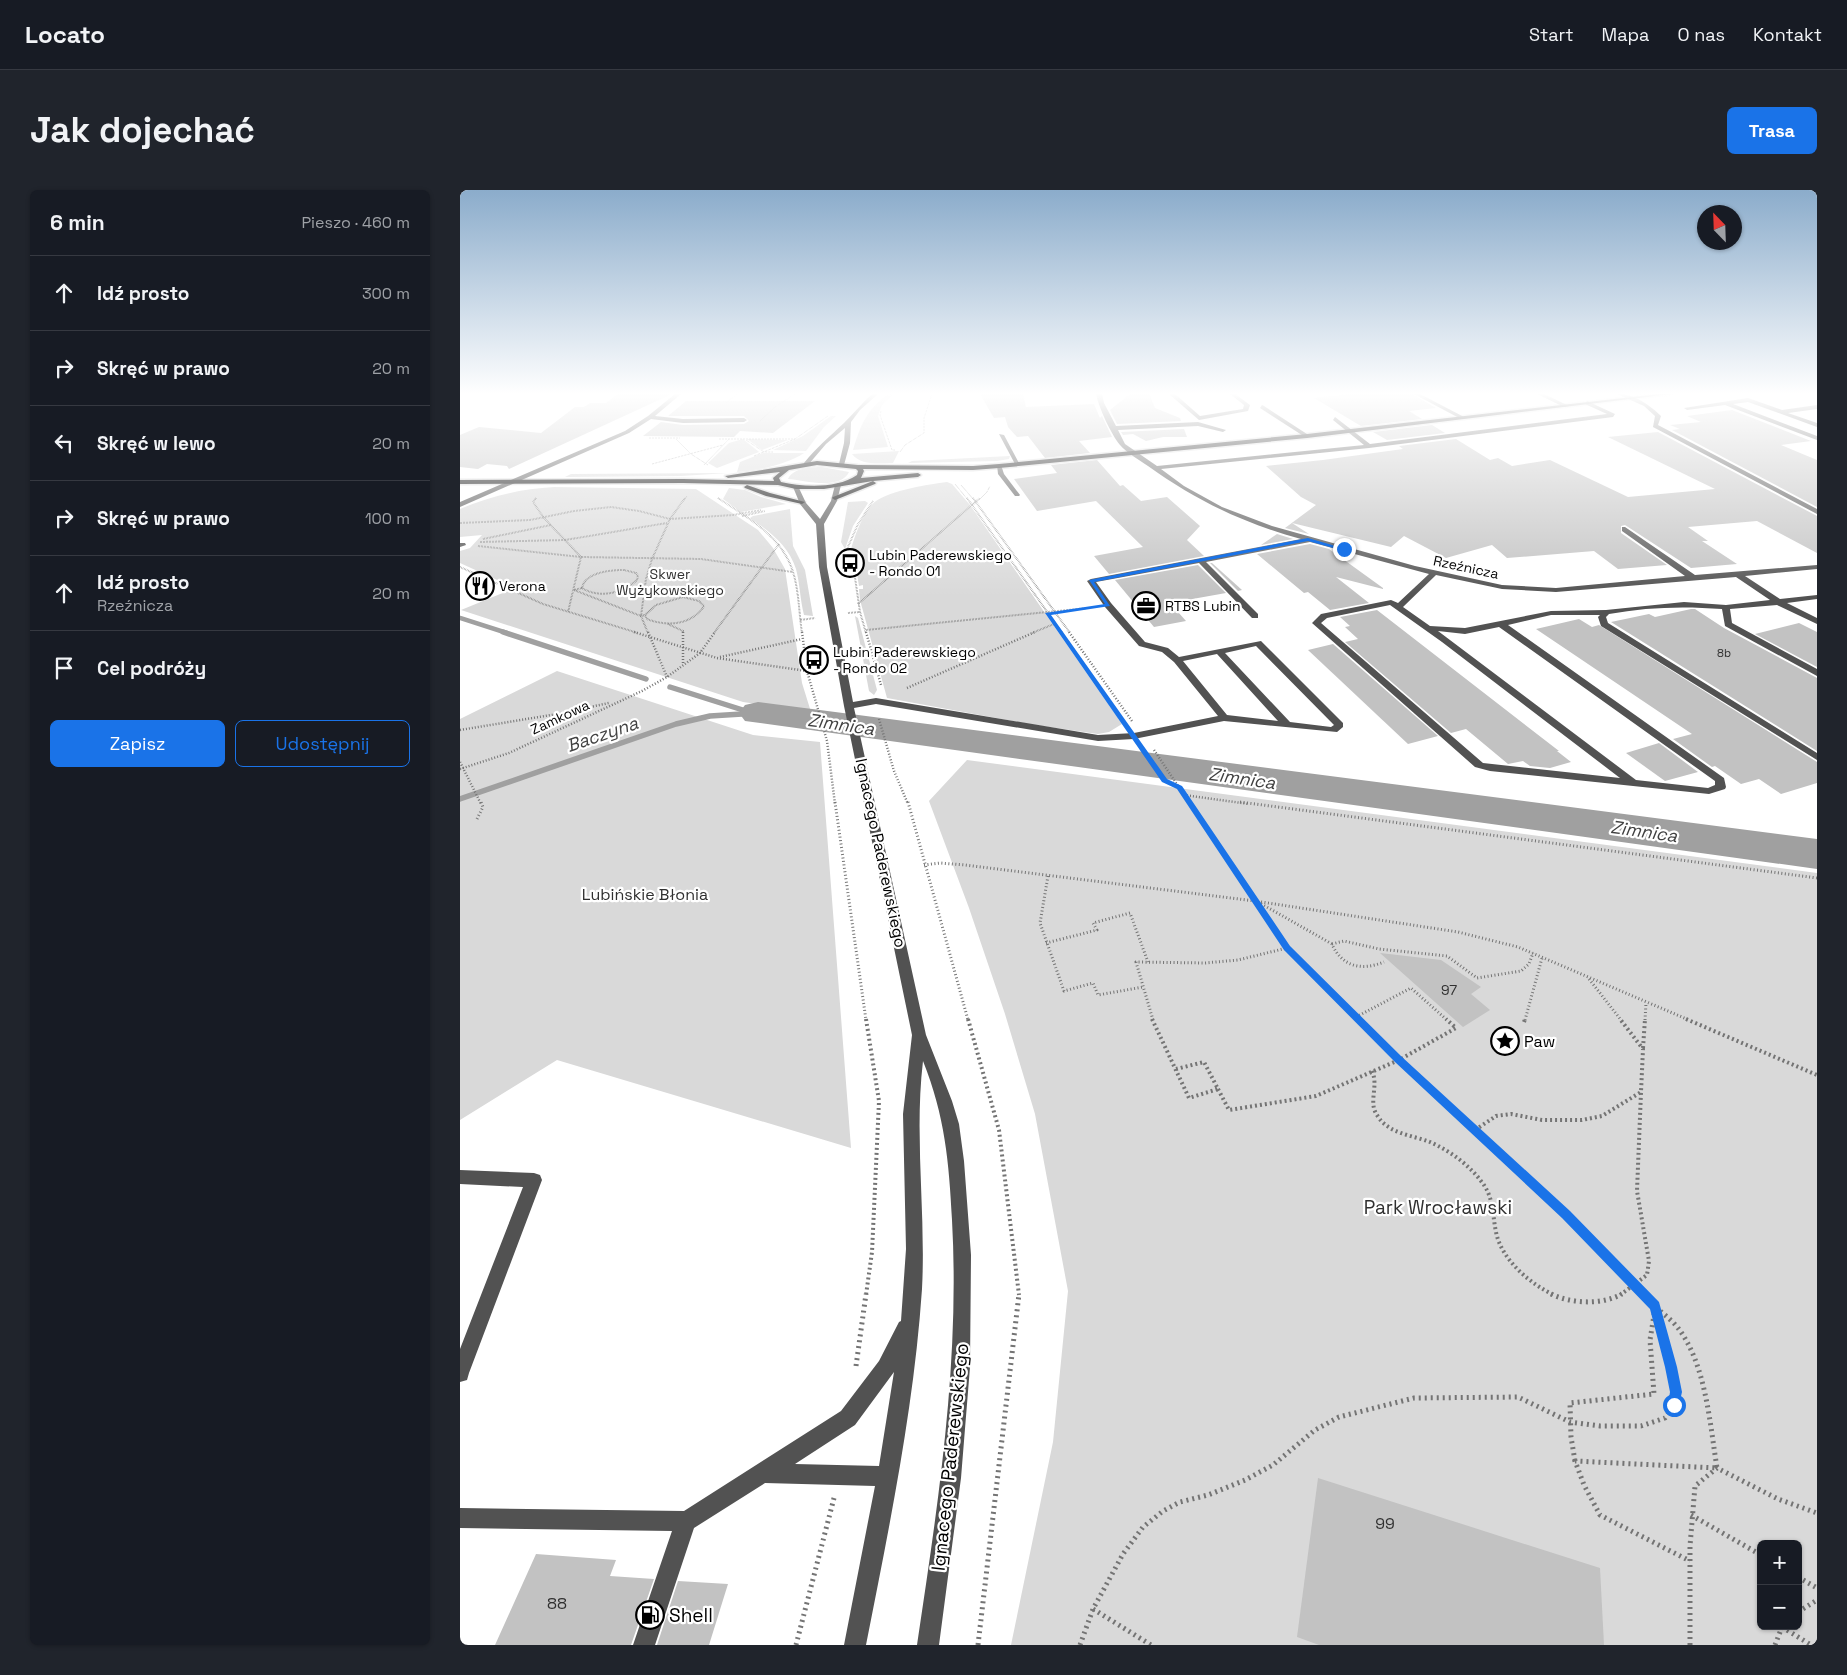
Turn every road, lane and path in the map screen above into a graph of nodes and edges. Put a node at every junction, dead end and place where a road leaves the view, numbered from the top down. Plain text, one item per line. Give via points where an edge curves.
1 (559, 462) edge
2 (659, 462) edge
3 (1040, 462) edge
4 (1147, 462) edge
5 (1215, 462) edge
6 (1723, 462) edge
7 (706, 463) joint
8 (806, 464) joint
9 (842, 464) joint
10 (1018, 464) joint
11 (646, 465) dead end
12 (999, 466) junction
13 (701, 467) dead end
14 (858, 467) junction
15 (973, 468) junction
16 (1156, 468) junction
17 (714, 469) dead end
18 (787, 469) junction
19 (892, 477) junction
20 (956, 478) dead end
21 (683, 480) junction
22 (853, 480) junction
23 (460, 482) edge
24 (513, 482) junction
25 (952, 482) dead end
26 (778, 483) junction
27 (991, 483) dead end
28 (727, 484) junction
29 (838, 485) junction
30 (796, 487) junction
31 (719, 493) dead end
32 (1017, 494) dead end
33 (687, 495) dead end
34 (537, 496) dead end
35 (835, 498) junction
36 (878, 498) dead end
37 (802, 502) junction
38 (976, 502) junction
39 (972, 505) junction
40 (460, 506) edge
41 (1817, 512) edge
42 (544, 518) junction
43 (670, 519) junction
44 (460, 523) edge
45 (668, 523) junction
46 (820, 524) junction
47 (551, 525) junction
48 (1625, 529) dead end
49 (483, 539) dead end
50 (565, 540) junction
51 (1308, 540) junction
52 (480, 542) dead end
53 (779, 544) junction
54 (477, 546) dead end
55 (581, 557) junction
56 (652, 558) junction
57 (1200, 560) junction
58 (460, 567) edge
59 (762, 567) junction
60 (1817, 567) edge
61 (793, 572) junction
62 (1434, 572) junction
63 (1737, 574) junction
64 (1693, 578) junction
65 (646, 579) junction
66 (637, 580) junction
67 (582, 588) junction
68 (574, 590) junction
69 (1817, 597) edge
70 (1778, 602) junction
71 (858, 604) junction
72 (1108, 605) junction
73 (1398, 607) junction
74 (1726, 607) junction
75 (568, 612) junction
76 (1606, 612) junction
77 (1048, 613) junction
78 (1055, 613) junction
79 (645, 615) junction
80 (641, 616) junction
81 (1255, 616) dead end
82 (1817, 621) edge
83 (668, 624) junction
84 (1055, 624) junction
85 (1501, 624) junction
86 (1428, 628) junction
87 (866, 630) junction
88 (651, 636) junction
89 (802, 639) junction
90 (683, 647) junction
91 (1218, 651) junction
92 (700, 653) junction
93 (717, 658) junction
94 (1177, 660) junction
95 (683, 665) junction
96 (807, 671) junction
97 (1817, 673) edge
98 (667, 677) junction
99 (617, 701) junction
100 (876, 701) junction
101 (850, 708) junction
102 (879, 716) dead end
103 (1224, 718) junction
104 (1287, 725) junction
105 (460, 730) edge
106 (1138, 735) junction
107 (888, 749) dead end
108 (1157, 754) dead end
109 (1817, 757) edge
110 (460, 762) edge
111 (462, 768) edge
112 (1633, 783) junction
113 (1179, 788) junction
114 (1183, 795) junction
115 (477, 819) dead end
116 (924, 865) dead end
117 (1048, 876) junction
118 (1817, 878) edge
119 (1255, 901) junction
120 (1046, 943) junction
121 (1332, 944) junction
122 (1287, 948) junction
123 (1533, 953) junction
124 (1542, 958) junction
125 (1148, 962) junction
126 (1384, 962) dead end
127 (1589, 979) junction
128 (1142, 987) junction
129 (1646, 1003) junction
130 (1356, 1018) junction
131 (1524, 1022) dead end
132 (919, 1035) junction
133 (1643, 1049) junction
134 (1399, 1060) junction
135 (1176, 1069) junction
136 (1372, 1071) junction
137 (1817, 1075) edge
138 (1218, 1089) junction
139 (1641, 1092) junction
140 (1475, 1130) junction
141 (460, 1177) edge
142 (1636, 1286) junction
143 (1655, 1306) junction
144 (910, 1319) junction
145 (856, 1369) dead end
146 (460, 1373) edge
147 (1570, 1422) junction
148 (1575, 1461) junction
149 (1717, 1468) junction
150 (763, 1473) junction
151 (840, 1475) junction
152 (887, 1476) junction
153 (1817, 1513) edge
154 (1691, 1515) junction
155 (460, 1518) edge
156 (686, 1521) junction
157 (1757, 1553) edge
158 (1690, 1561) junction
159 (1802, 1579) edge
160 (1817, 1588) edge
161 (1817, 1600) edge
162 (1092, 1609) junction
163 (1802, 1609) edge
164 (1781, 1630) edge
165 (1788, 1630) edge
166 (644, 1645) edge
167 (796, 1645) edge
168 (855, 1645) edge
169 (928, 1645) edge
170 (1080, 1645) edge
171 (1151, 1645) edge
172 (1690, 1645) edge
173 (1775, 1645) edge
174 (1811, 1645) edge

1 - 24 street
2 - 11 path
3 - 10 main road
4 - 16 street, Rzeźnicza
5 - 16 street
6 - 41 street
7 - 13 path
7 - 17 path
8 - 9 main road
8 - 18 main road
9 - 14 main road
10 - 12 main road
12 - 15 main road
12 - 32 street via 1001,474
14 - 15 main road
14 - 22 main road via 860,476
15 - 19 main road
16 - 51 street, Rzeźnicza via 1220,508
18 - 21 main road
18 - 26 main road via 776,478
19 - 22 main road
19 - 35 main road
20 - 38 path
21 - 24 main road
21 - 28 main road
22 - 29 main road
23 - 24 main road
24 - 40 street
25 - 39 path
26 - 28 main road
26 - 30 main road
27 - 38 path
28 - 37 main road
29 - 30 main road
29 - 35 street
30 - 37 street
31 - 53 path via 718,498 764,529
33 - 43 path
34 - 42 path via 533,502
35 - 46 street
36 - 71 path via 872,501 858,524 847,549 852,557
37 - 46 street
38 - 39 path
38 - 78 path
39 - 71 path
39 - 77 path
42 - 43 path via 611,507
42 - 44 path
42 - 47 path
43 - 45 path
45 - 50 path
45 - 56 path
46 - 101 street, Ignacego Paderewskiego via 823,567
47 - 49 path
47 - 50 path
48 - 64 street
50 - 52 path
50 - 55 path
51 - 57 street
51 - 62 street, Rzeźnicza
53 - 59 path, Zamkowa
53 - 61 path
54 - 55 path
55 - 56 path
55 - 68 path
56 - 59 path via 701,559
56 - 65 path
57 - 72 street via 1090,581
57 - 81 street
58 - 75 path
59 - 61 path
59 - 92 path, Zamkowa
60 - 63 street, Rzeźnicza
61 - 89 path
62 - 64 street, Rzeźnicza via 1502,587 1556,590
62 - 73 street
63 - 64 street, Rzeźnicza
63 - 70 street
65 - 66 path
65 - 80 path
66 - 67 path via 627,588 609,592 592,593
66 - 67 path via 636,573 631,571 606,572 590,577
67 - 68 path
68 - 75 path
68 - 80 path
69 - 70 street
70 - 74 street
70 - 82 street
71 - 87 path
72 - 78 path
72 - 94 street via 1142,644 1165,650
73 - 86 street
73 - 112 street via 1392,602 1324,616 1316,623 1479,765
74 - 76 street via 1684,604
74 - 97 street via 1728,624
75 - 88 path
76 - 85 street via 1551,613
76 - 109 street via 1602,617 1604,624
77 - 78 path
77 - 84 path
77 - 87 path
78 - 106 path
79 - 80 path
79 - 83 path via 652,622
79 - 83 path via 652,606 670,600 689,598 702,602 704,606 697,615
80 - 88 path
83 - 90 path via 683,631
84 - 100 path
84 - 106 path
85 - 86 street via 1465,631
85 - 112 street via 1720,780 1721,787 1709,791
86 - 112 street
87 - 100 path via 882,692
88 - 90 path
88 - 98 path
89 - 93 path
89 - 96 path
90 - 92 path
90 - 95 path
91 - 94 street
91 - 104 street
91 - 104 street via 1258,643 1340,725 1333,730
92 - 93 path
92 - 95 path, Zamkowa
93 - 96 path
94 - 103 street
95 - 98 path, Zamkowa
96 - 145 path via 827,741 879,1102 872,1252
98 - 99 path, Zamkowa
99 - 105 path
99 - 111 path, Zamkowa via 509,753
100 - 101 street
100 - 106 street via 1098,738
101 - 132 street, Ignacego Paderewskiego
102 - 107 path
103 - 104 street
103 - 106 street
106 - 113 path via 1147,756 1164,780
108 - 113 path
110 - 111 path
111 - 115 path via 483,807
113 - 114 path
114 - 118 path
114 - 119 path
116 - 117 path via 940,863
117 - 119 path
117 - 120 path via 1040,923
119 - 121 path
119 - 122 path
119 - 123 path via 1468,934
120 - 125 path via 1097,930 1093,923 1130,912
120 - 128 path via 1064,991 1093,983 1098,995
121 - 123 path via 1344,941 1379,949 1447,956 1477,978 1521,971 1529,964
121 - 126 path via 1335,953 1344,961 1361,968 1372,968
122 - 125 path via 1229,961
122 - 130 path
123 - 124 path
124 - 127 path
124 - 131 path
125 - 128 path via 1136,962
127 - 129 path
127 - 133 path
128 - 135 path via 1151,1016
129 - 133 path
129 - 137 path
130 - 134 path
130 - 134 path via 1411,988 1456,1028
132 - 144 street, Ignacego Paderewskiego via 911,1115 914,1268
132 - 169 street, Ignacego Paderewskiego via 940,1083 952,1125 964,1252 962,1378
133 - 139 path
134 - 136 path
134 - 140 path
135 - 138 path via 1204,1062
135 - 138 path via 1189,1098
136 - 138 path via 1316,1096 1229,1110
136 - 142 path via 1376,1077 1372,1102 1379,1119 1390,1130 1443,1148 1477,1176 1494,1205 1496,1235 1511,1260 1531,1282 1557,1297 1588,1302 1609,1300
139 - 140 path via 1602,1116 1559,1122 1511,1114 1496,1116
139 - 142 path via 1637,1191 1649,1261 1647,1276
140 - 142 path via 1566,1214
141 - 146 street via 534,1180
142 - 143 path
143 - 147 path via 1650,1340 1654,1394 1570,1403
143 - 147 path via 1676,1392 1674,1405 1665,1418 1641,1426
143 - 149 path via 1679,1330 1693,1358 1703,1391
144 - 150 street via 886,1368 848,1418
144 - 152 street, Ignacego Paderewskiego
147 - 148 path
147 - 162 path via 1518,1397 1414,1398 1338,1417 1315,1430 1273,1465 1245,1480 1162,1511 1143,1527 1123,1554
148 - 149 path
148 - 158 path via 1600,1515
149 - 153 path via 1778,1499
149 - 154 path via 1695,1486
150 - 151 street
150 - 156 street
151 - 152 street
151 - 167 path
152 - 168 street, Ignacego Paderewskiego
154 - 157 path
154 - 158 path
155 - 156 street
156 - 166 street
158 - 172 path
159 - 160 path
161 - 163 path
162 - 170 path
162 - 171 path
164 - 173 path
165 - 174 path

